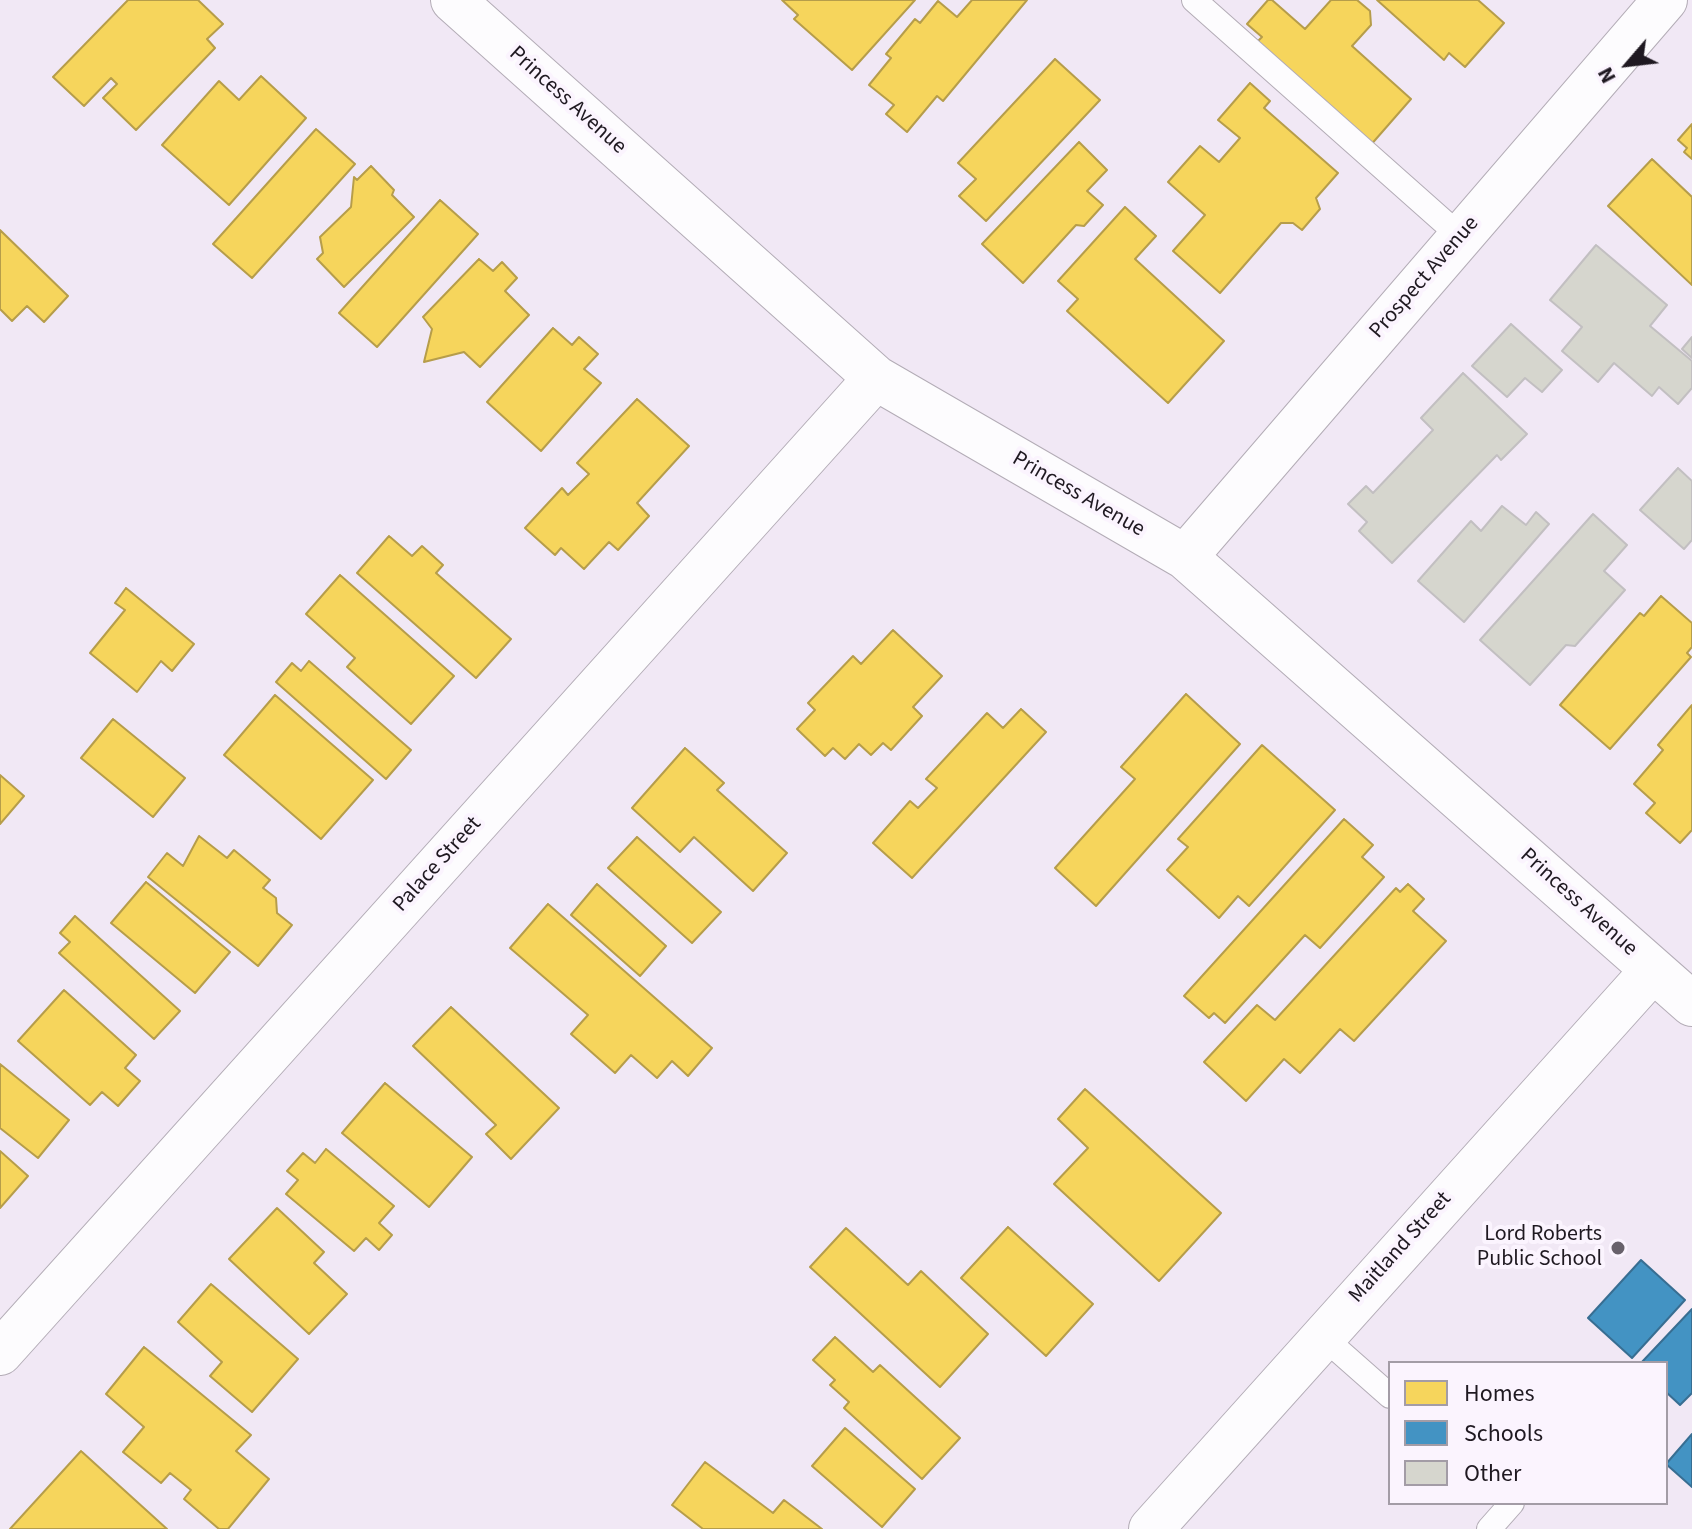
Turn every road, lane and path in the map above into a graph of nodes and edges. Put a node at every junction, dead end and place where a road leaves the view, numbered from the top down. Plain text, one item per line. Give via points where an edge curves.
1 (453, 0) edge
2 (1194, 0) edge
3 (1665, 0) edge
4 (1461, 237) junction
5 (876, 378) junction
6 (1185, 557) junction
7 (1653, 970) junction
8 (1692, 1004) edge
9 (1322, 1336) junction
10 (0, 1353) edge
11 (1388, 1394) edge
12 (1510, 1505) edge
13 (1151, 1529) edge
14 (1489, 1529) edge

1 - 5 street, Princess Avenue
2 - 4 lane
3 - 4 street, Prospect Avenue
4 - 6 street, Prospect Avenue
5 - 6 street, Princess Avenue
5 - 10 street, Palace Street
6 - 7 street, Princess Avenue
7 - 8 street, Princess Avenue
7 - 9 street, Maitland Street
9 - 11 lane
9 - 13 street, Maitland Street
12 - 14 lane

